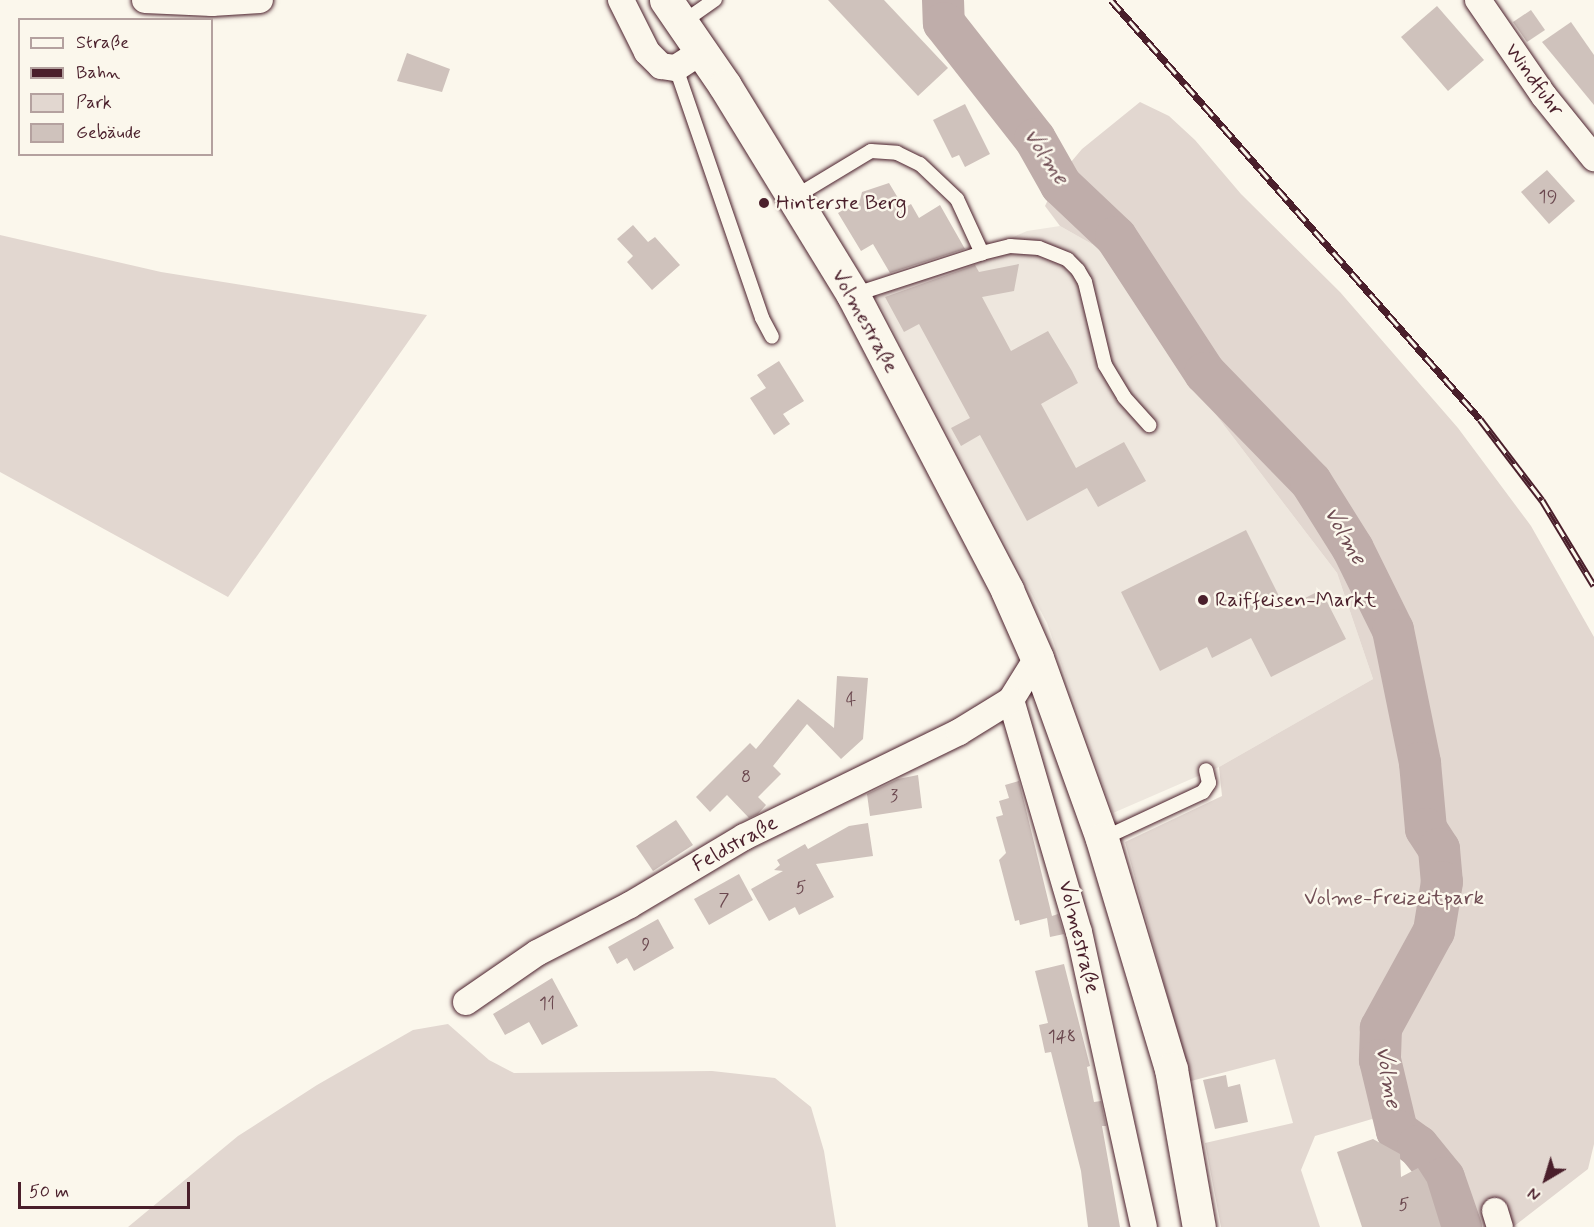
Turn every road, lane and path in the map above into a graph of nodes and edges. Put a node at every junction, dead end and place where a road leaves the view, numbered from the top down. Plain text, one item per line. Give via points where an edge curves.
1 (145, 0) edge
2 (260, 0) edge
3 (621, 0) edge
4 (715, 0) edge
5 (1478, 0) edge
6 (674, 11) edge
7 (689, 60) junction
8 (1594, 158) edge
9 (793, 198) junction
10 (982, 253) junction
11 (853, 295) junction
12 (772, 337) dead end
13 (1149, 424) dead end
14 (1037, 658) junction
15 (1011, 700) junction
16 (1206, 770) dead end
17 (1102, 839) junction
18 (466, 1002) dead end
19 (1144, 1227) edge
20 (1199, 1227) edge

1 - 2 street
3 - 7 street via 647,52 661,66
4 - 6 lane
5 - 8 street, Windfuhr via 1544,96
6 - 7 main road, Volmestraße
7 - 9 main road, Volmestraße
7 - 12 lane via 762,318
9 - 10 lane via 871,151 897,153 920,164 957,199
9 - 11 main road, Volmestraße
10 - 11 lane
10 - 13 lane via 1010,246 1039,248 1068,260 1078,270 1085,282 1105,365 1124,397
11 - 14 main road, Volmestraße via 1002,580
14 - 15 street
14 - 17 main road, Volmestraße
15 - 18 street, Feldstraße via 959,732 744,837 630,905 537,953
15 - 19 street, Volmestraße via 1079,932
16 - 17 lane via 1209,783 1203,792
17 - 20 main road, Volmestraße via 1171,1069

